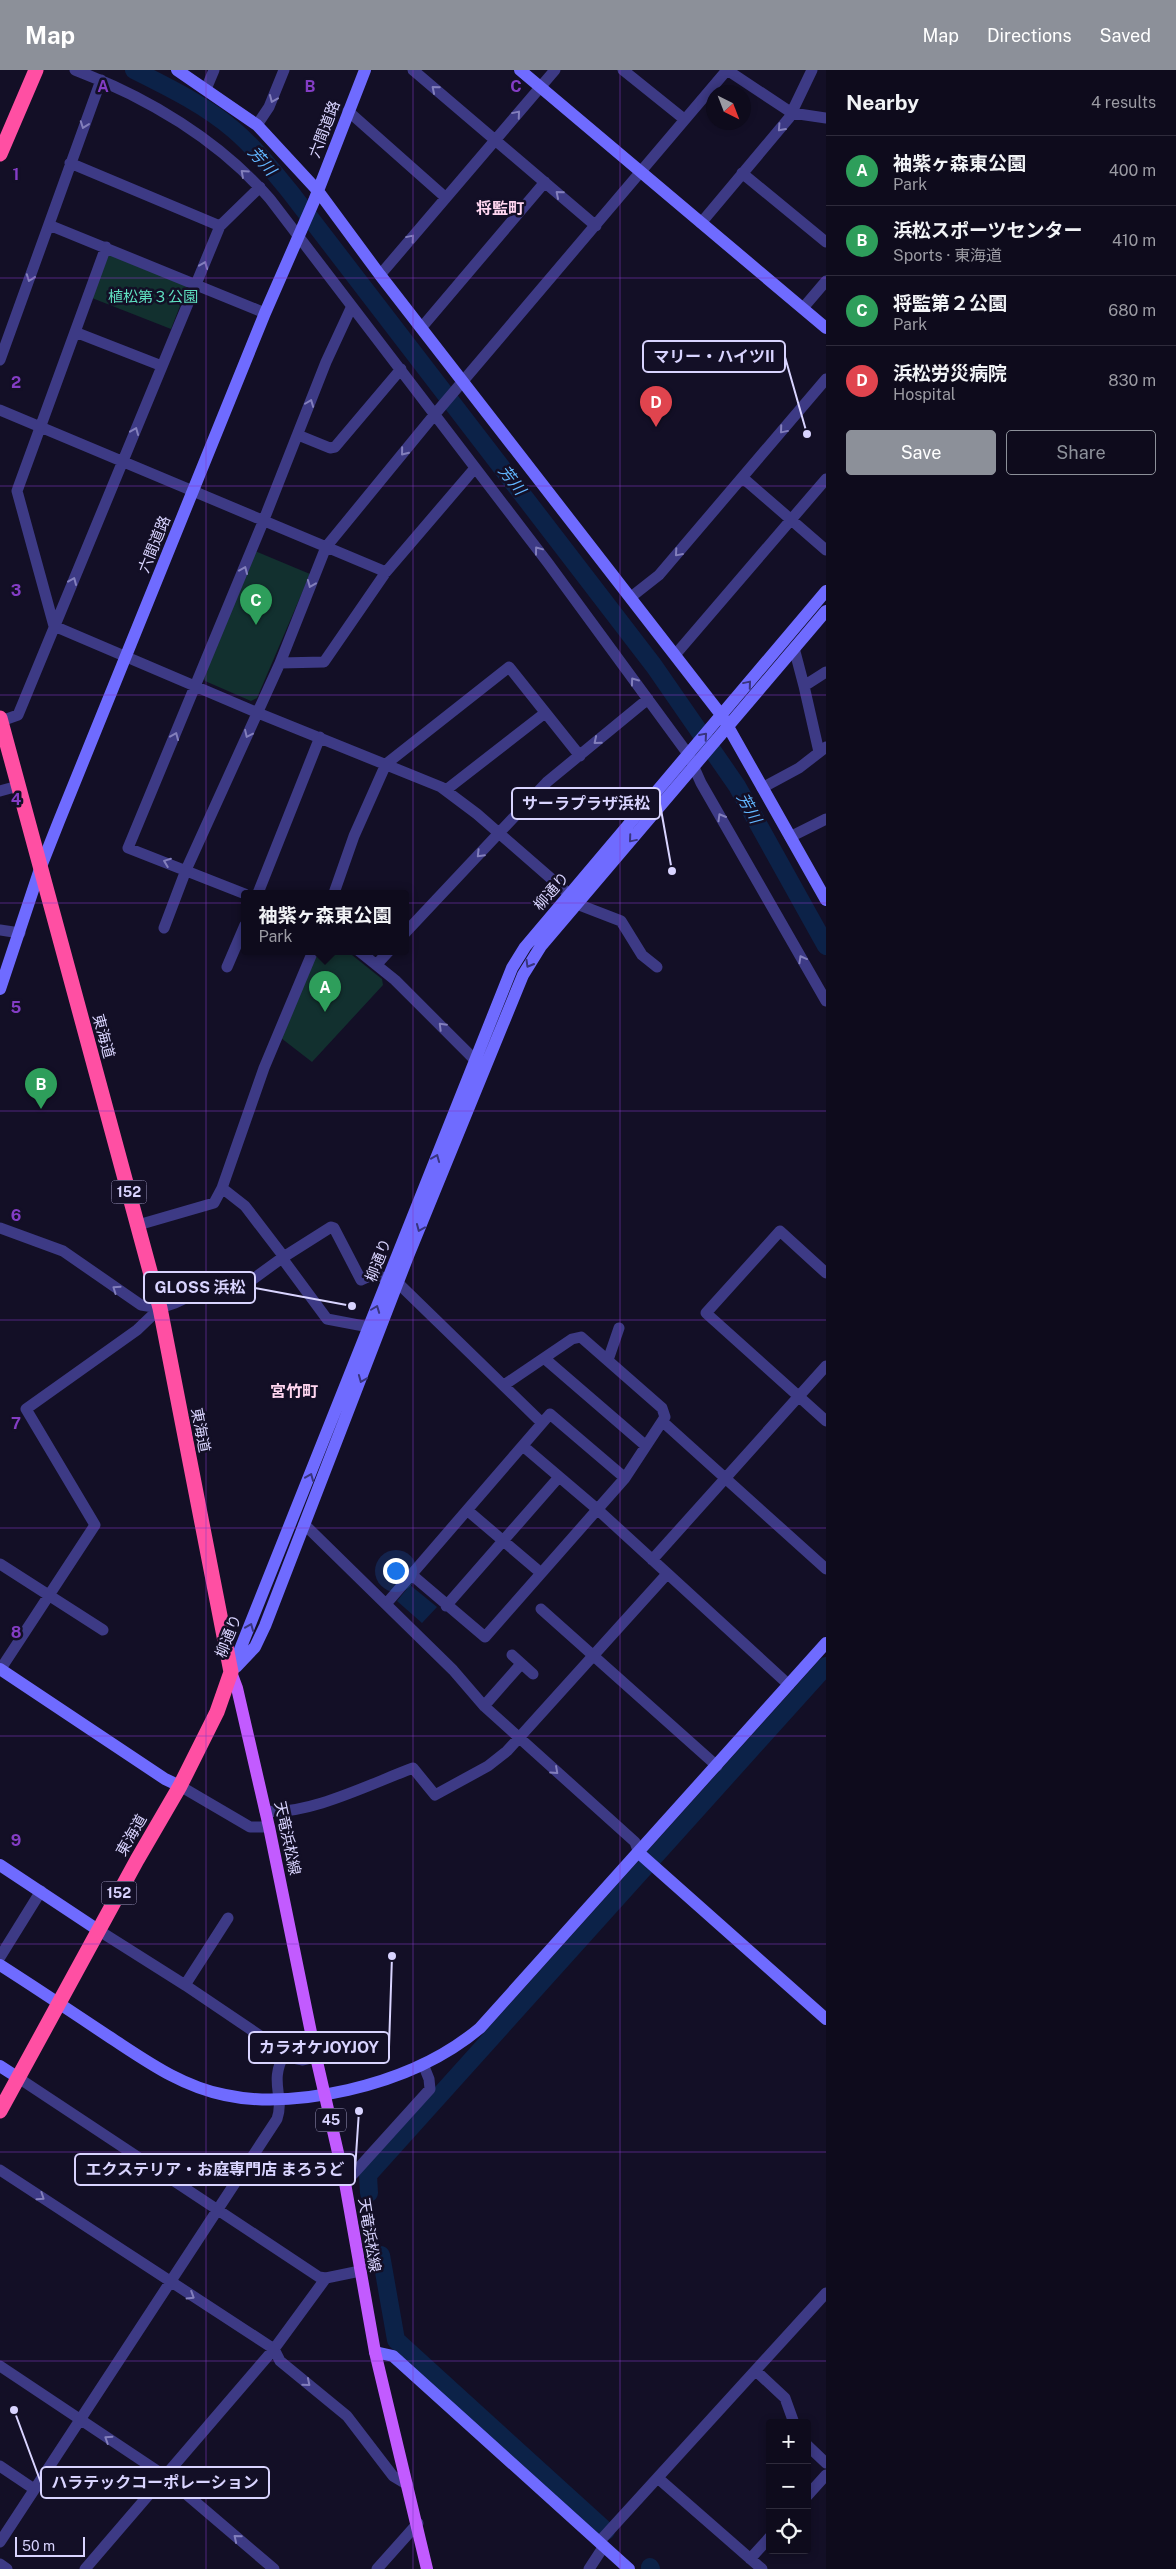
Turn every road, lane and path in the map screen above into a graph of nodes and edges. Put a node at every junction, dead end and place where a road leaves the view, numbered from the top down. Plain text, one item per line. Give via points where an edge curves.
1 (36, 70) edge
2 (74, 70) edge
3 (177, 70) edge
4 (214, 70) edge
5 (284, 70) edge
6 (365, 70) edge
7 (413, 70) edge
8 (520, 70) edge
9 (555, 70) edge
10 (623, 70) edge
11 (812, 70) edge
12 (101, 80) junction
13 (206, 88) junction
14 (540, 88) junction
15 (348, 111) junction
16 (792, 113) junction
17 (826, 118) edge
18 (684, 120) junction
19 (257, 125) junction
20 (496, 140) junction
21 (0, 154) edge
22 (70, 164) junction
23 (642, 173) junction
24 (742, 173) junction
25 (545, 182) junction
26 (260, 187) junction
27 (316, 196) junction
28 (445, 197) junction
29 (701, 223) junction
30 (49, 225) junction
31 (220, 226) junction
32 (596, 226) junction
33 (300, 234) junction
34 (826, 242) edge
35 (106, 247) junction
36 (380, 275) junction
37 (826, 280) edge
38 (196, 285) junction
39 (351, 308) junction
40 (803, 308) junction
41 (265, 313) junction
42 (422, 327) junction
43 (826, 328) edge
44 (75, 332) junction
45 (0, 360) edge
46 (162, 366) junction
47 (401, 368) junction
48 (826, 379) edge
49 (461, 383) junction
50 (0, 410) edge
51 (436, 413) junction
52 (40, 426) junction
53 (298, 434) junction
54 (123, 461) junction
55 (475, 468) junction
56 (743, 478) junction
57 (826, 479) edge
58 (192, 491) junction
59 (792, 520) junction
60 (264, 522) junction
61 (326, 547) junction
62 (826, 550) edge
63 (386, 572) junction
64 (826, 591) edge
65 (631, 597) junction
66 (826, 611) edge
67 (54, 626) junction
68 (794, 648) junction
69 (675, 655) junction
70 (126, 658) junction
71 (280, 663) junction
72 (826, 672) edge
73 (804, 686) junction
74 (195, 687) junction
75 (648, 699) junction
76 (258, 713) junction
77 (545, 713) junction
78 (0, 719) edge
79 (722, 723) junction
80 (320, 737) junction
81 (822, 749) edge
82 (580, 756) junction
83 (692, 758) junction
84 (386, 764) junction
85 (18, 786) junction
86 (762, 788) junction
87 (446, 790) junction
88 (0, 791) edge
89 (826, 820) edge
90 (500, 833) junction
91 (790, 837) junction
92 (40, 869) junction
93 (186, 870) junction
94 (259, 890) edge
95 (335, 890) edge
96 (241, 892) edge
97 (824, 892) edge
98 (574, 899) junction
99 (164, 928) dead end
100 (0, 930) edge
101 (409, 930) edge
102 (20, 933) junction
103 (241, 934) edge
104 (310, 955) edge
105 (365, 955) edge
106 (385, 955) edge
107 (377, 964) junction
108 (227, 967) dead end
109 (657, 968) dead end
110 (0, 989) edge
111 (826, 1001) edge
112 (476, 1061) junction
113 (222, 1188) junction
114 (138, 1224) junction
115 (0, 1228) edge
116 (283, 1258) junction
117 (826, 1272) edge
118 (393, 1281) junction
119 (160, 1308) junction
120 (369, 1327) junction
121 (619, 1328) dead end
122 (544, 1358) junction
123 (608, 1360) junction
124 (826, 1366) edge
125 (504, 1386) junction
126 (799, 1396) junction
127 (826, 1421) edge
128 (663, 1422) junction
129 (542, 1423) junction
130 (523, 1446) junction
131 (646, 1446) junction
132 (559, 1477) junction
133 (625, 1478) junction
134 (725, 1478) junction
135 (597, 1509) junction
136 (467, 1510) junction
137 (304, 1524) junction
138 (503, 1541) junction
139 (652, 1560) junction
140 (0, 1564) edge
141 (826, 1569) edge
142 (541, 1573) junction
143 (667, 1574) junction
144 (412, 1575) junction
145 (48, 1597) junction
146 (386, 1604) junction
147 (446, 1606) junction
148 (542, 1609) dead end
149 (103, 1630) dead end
150 (826, 1643) edge
151 (512, 1655) dead end
152 (593, 1656) junction
153 (521, 1664) junction
154 (0, 1670) edge
155 (231, 1672) junction
156 (534, 1674) dead end
157 (789, 1685) junction
158 (484, 1706) junction
159 (519, 1738) junction
160 (717, 1766) junction
161 (180, 1786) junction
162 (265, 1811) junction
163 (269, 1827) junction
164 (642, 1855) junction
165 (0, 1865) edge
166 (41, 1891) junction
167 (228, 1918) dead end
168 (98, 1930) junction
169 (0, 1956) edge
170 (0, 1966) edge
171 (185, 1984) junction
172 (60, 2004) junction
173 (826, 2019) edge
174 (285, 2053) junction
175 (316, 2057) junction
176 (423, 2064) junction
177 (0, 2066) edge
178 (17, 2077) junction
179 (325, 2095) junction
180 (278, 2100) junction
181 (0, 2111) edge
182 (0, 2170) edge
183 (345, 2183) junction
184 (217, 2208) junction
185 (360, 2271) junction
186 (326, 2278) junction
187 (169, 2282) junction
188 (826, 2293) edge
189 (274, 2349) junction
190 (375, 2352) junction
191 (0, 2366) edge
192 (756, 2371) junction
193 (793, 2419) edge
194 (78, 2420) junction
195 (811, 2449) edge
196 (826, 2463) edge
197 (0, 2466) edge
198 (826, 2475) edge
199 (165, 2476) junction
200 (659, 2479) junction
201 (408, 2485) junction
202 (34, 2489) junction
203 (811, 2492) edge
204 (418, 2523) junction
205 (766, 2541) edge
206 (0, 2542) edge
207 (601, 2544) junction
208 (750, 2559) junction
209 (0, 2564) edge
210 (7, 2569) edge
211 (85, 2569) edge
212 (274, 2569) edge
213 (377, 2569) edge
214 (427, 2569) edge
215 (589, 2569) edge
216 (629, 2569) edge
217 (762, 2569) edge

1 - 21 highway
2 - 12 street
3 - 13 street
4 - 13 street
5 -> 19 street via 269,107
6 - 15 street, 六間道路
20 -> 7 street
8 - 14 street
9 - 14 street
10 - 18 street
11 - 16 street
12 -> 22 street
26 -> 12 street via 195,133 146,101
13 - 19 street
20 -> 14 street
14 - 23 street
15 - 27 street, 六間道路
15 - 28 street
16 - 17 street
16 - 18 street via 727,70
16 -> 24 street
18 - 23 street
19 - 27 street
20 - 25 street
20 - 28 street
22 - 30 street
22 - 31 street
23 - 29 street
23 - 32 street
24 - 29 street
24 - 34 street
32 -> 25 street
25 - 42 street
26 - 31 street
26 - 33 street
27 - 33 street, 六間道路
27 - 36 street
36 -> 28 street
29 - 40 street
30 - 35 street
30 -> 45 street
38 -> 31 street
32 - 49 street
33 - 39 street
33 - 41 street, 六間道路
35 - 38 street
35 - 44 street
36 - 42 street
37 - 40 street
38 - 41 street
38 - 46 street
39 - 47 street
53 -> 39 street
40 - 43 street
41 - 58 street, 六間道路
42 - 49 street
44 - 46 street
44 - 52 street
54 -> 46 street
47 - 51 street
47 - 53 street via 333,448
48 -> 56 street
49 - 51 street
49 - 65 street
50 - 52 street
51 - 55 street
51 -> 61 street
52 - 54 street
52 - 67 street via 17,495
53 - 60 street
54 - 58 street
67 -> 54 street
55 - 63 street
75 -> 55 street
56 - 59 street
56 -> 65 street via 659,575
57 - 59 street
58 - 60 street
58 - 70 street, 六間道路
59 - 62 street
59 - 69 street
60 - 61 street
74 -> 60 street
61 - 63 street
61 -> 71 street
63 - 71 street via 324,662
79 -> 64 street
65 - 69 street
66 - 68 street
67 - 70 street
67 - 78 street via 18,715
68 - 73 street
68 - 79 street
69 - 79 street
70 - 74 street
70 - 92 street, 六間道路
71 - 76 street
72 - 73 street
73 - 81 street
74 - 76 street
93 -> 74 street via 128,848
75 -> 82 street
75 - 83 street
76 - 80 street
76 -> 93 street
77 - 82 street
77 - 84 street via 509,667
77 - 87 street
78 - 85 highway, 東海道 / 152
79 - 83 street, 柳通り
79 - 86 street
80 - 84 street
80 - 94 street
81 - 86 street via 799,768
82 - 90 street via 548,782
83 - 98 street, 柳通り
111 -> 83 street
84 - 87 street
84 - 95 street via 354,836
85 - 88 street
85 - 92 highway, 東海道 / 152
86 - 91 street
87 - 90 street
89 - 91 street
90 - 98 street
90 -> 101 street
91 - 97 street
92 - 102 street, 六間道路
92 - 114 highway, 東海道 / 152
93 - 96 street
93 - 99 street
98 - 109 street via 621,921 642,955
98 - 112 street, 柳通り via 524,947
98 -> 118 street, 柳通り via 522,975
100 - 102 street
102 - 110 street, 六間道路
103 - 108 street
104 - 113 street via 264,1068
105 - 107 street
106 - 107 street
112 -> 107 street
118 -> 112 street, 柳通り
113 - 114 street via 214,1203
113 - 116 street via 245,1206
114 - 119 highway, 東海道 / 152
119 -> 115 street via 141,1305 63,1251
116 - 118 street via 331,1227 361,1280 374,1274
116 - 119 street via 234,1293 218,1283
116 - 120 street via 327,1319
117 - 126 street via 780,1231 706,1313
120 -> 118 street, 柳通り
118 - 125 street
118 -> 137 street, 柳通り
119 - 145 street via 137,1330 26,1408 95,1525
119 - 155 highway, 東海道 / 152
155 -> 120 street, 柳通り
121 - 123 street
122 - 123 street via 576,1337 584,1339
122 - 125 street
122 - 131 street
123 - 128 street via 662,1408
124 - 126 street
125 - 129 street
126 - 127 street
126 - 134 street
128 - 131 street
128 - 134 street
129 - 130 street
129 - 133 street via 550,1414
130 - 132 street
130 - 136 street
131 - 133 street
132 - 135 street
132 - 138 street
133 - 135 street
134 - 139 street
134 - 141 street
135 - 139 street
135 - 142 street
136 - 138 street
136 - 144 street
137 - 146 street
137 - 155 street, 柳通り via 254,1647
138 - 142 street
138 - 147 street
139 - 143 street
140 - 145 street
142 - 147 street via 485,1637
143 - 152 street
143 - 157 street
144 - 146 street
144 - 147 street
145 - 149 street
145 - 154 street
146 - 158 street via 453,1670
148 - 152 street
150 - 157 street
151 - 153 street
152 - 159 street
152 - 160 street
153 - 156 street
153 - 158 street
154 - 161 street
155 - 161 highway, 東海道 / 152 via 217,1712
155 - 162 main road, 天竜浜松線 / 45
157 - 160 street
158 - 159 street
159 - 162 street via 498,1759 435,1795 413,1768 312,1806 282,1813
159 -> 164 street via 635,1842
160 - 164 street
161 - 163 street via 250,1826
161 - 168 highway, 東海道 / 152
162 - 163 main road, 天竜浜松線 / 45
163 - 175 main road, 天竜浜松線 / 45
164 - 173 street
164 - 176 street via 480,2028 460,2044
165 - 166 street
166 - 168 street
166 - 169 street
167 - 171 street
168 - 171 street
168 - 172 highway, 東海道 / 152
170 - 172 street
171 - 174 street
172 - 178 highway, 東海道 / 152
172 - 180 street via 180,2081 224,2095
174 - 175 street via 301,2060
174 - 180 street via 277,2066
175 - 179 main road, 天竜浜松線 / 45
176 - 179 street via 388,2080
176 - 183 street via 430,2089
177 - 178 street
178 - 181 highway, 東海道 / 152
178 - 184 street
179 - 180 street
179 - 183 main road, 天竜浜松線 / 45
180 - 184 street via 277,2119
182 -> 187 street
183 - 185 main road, 天竜浜松線 / 45
184 - 186 street via 319,2277
184 - 187 street
185 - 186 street
185 - 190 main road, 天竜浜松線 / 45
186 - 189 street
187 -> 189 street
187 - 194 street
188 - 192 street
189 - 199 street
189 -> 201 street via 280,2361 347,2416 393,2476
190 - 201 main road, 天竜浜松線 / 45
190 - 207 street via 392,2356
191 - 194 street
192 - 193 street via 785,2398
192 - 200 street
199 -> 194 street
194 - 202 street
195 - 196 street
197 - 202 street
198 - 203 street
199 - 211 street
212 -> 199 street
200 - 207 street
200 - 208 street
201 - 204 main road, 天竜浜松線 / 45
202 - 206 street
204 - 213 street
204 - 214 main road, 天竜浜松線 / 45
205 - 208 street
207 - 215 street
207 - 216 street
208 - 217 street
209 - 210 street

